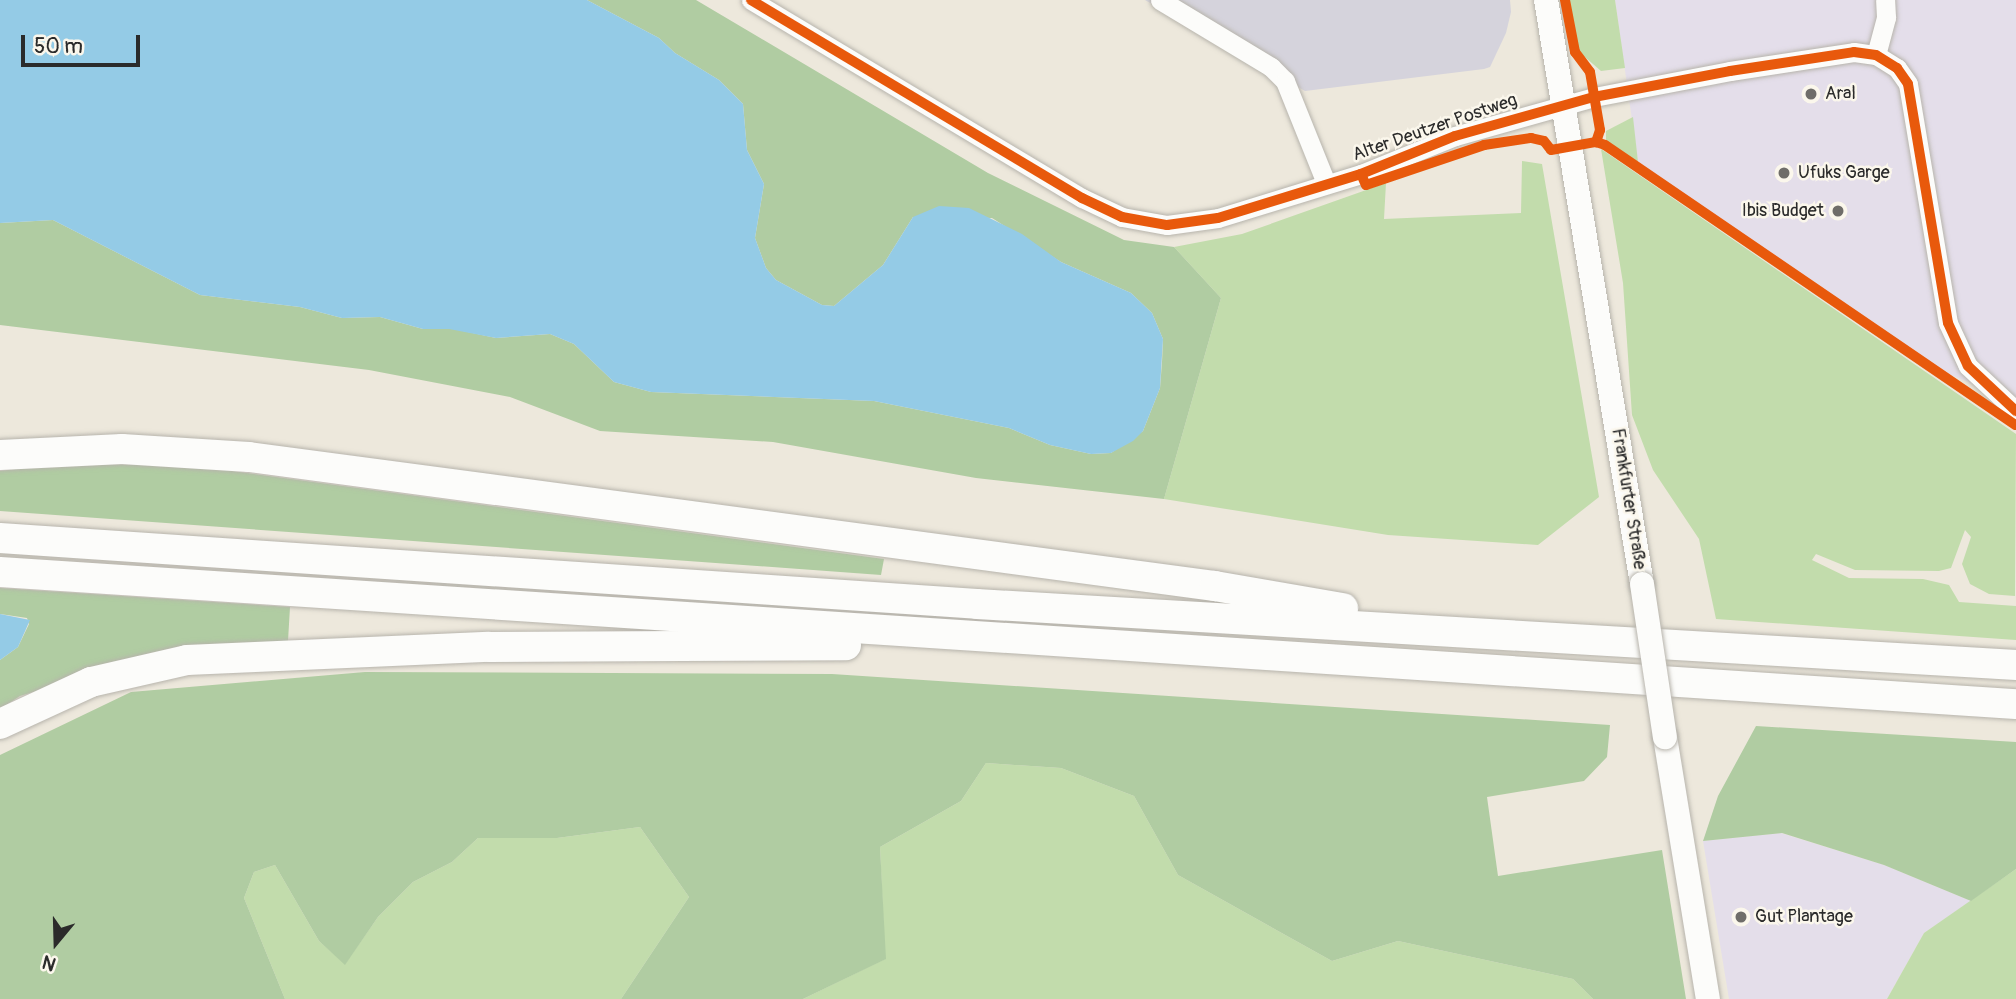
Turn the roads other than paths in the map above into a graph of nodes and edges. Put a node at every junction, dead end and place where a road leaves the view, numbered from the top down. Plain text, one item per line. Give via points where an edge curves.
1 (751, 0) edge
2 (1160, 0) edge
3 (1546, 0) edge
4 (1885, 0) edge
5 (1876, 55) junction
6 (1563, 106) junction
7 (1326, 183) junction
8 (2016, 411) edge
9 (0, 456) edge
10 (0, 538) edge
11 (0, 572) edge
12 (1478, 631) junction
13 (1186, 649) junction
14 (2016, 665) edge
15 (2016, 704) edge
16 (0, 724) edge
17 (1708, 999) edge

1 - 7 street, Alter Deutzer Postweg via 1082,198 1122,217 1193,224
2 - 7 street via 1271,67 1284,81
3 - 6 main road, Frankfurter Straße
4 - 5 street via 1886,16
5 - 6 street, Alter Deutzer Postweg via 1854,52 1730,71
5 - 8 street via 1896,68 1908,85 1948,323 1968,366
6 - 7 street, Alter Deutzer Postweg via 1455,136 1361,174
6 - 17 main road, Frankfurter Straße, bridge
9 - 12 highway via 122,449 249,457 1215,586
10 - 12 highway via 991,605
11 - 13 highway
12 - 14 highway
13 - 15 highway
13 - 16 highway via 614,646 236,656 163,664 91,682

